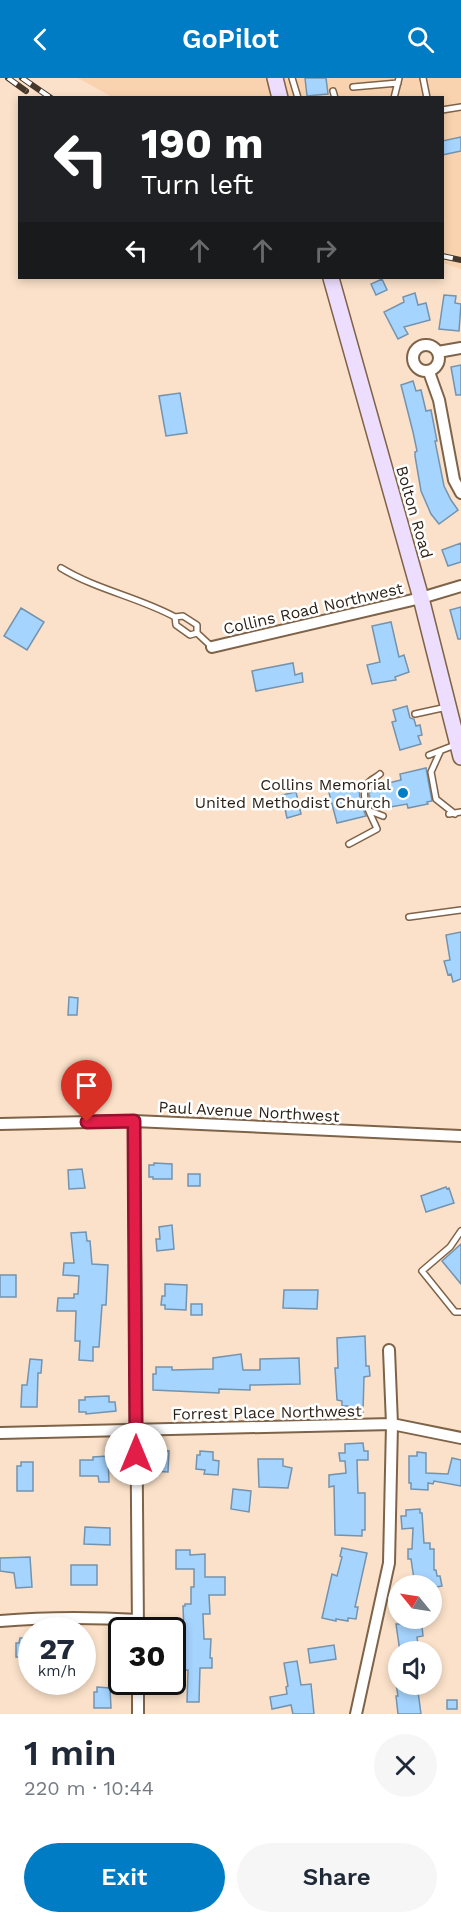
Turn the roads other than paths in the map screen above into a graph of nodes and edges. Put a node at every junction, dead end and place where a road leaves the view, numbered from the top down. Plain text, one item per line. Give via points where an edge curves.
1 (274, 78) edge
2 (292, 78) edge
3 (423, 78) edge
4 (398, 80) edge
5 (353, 87) dead end
6 (279, 96) edge
7 (297, 96) edge
8 (394, 96) edge
9 (427, 96) edge
10 (461, 107) edge
11 (444, 110) edge
12 (331, 279) edge
13 (461, 348) edge
14 (438, 352) junction
15 (429, 372) junction
16 (461, 493) edge
17 (61, 568) dead end
18 (461, 586) edge
19 (421, 598) junction
20 (175, 616) junction
21 (197, 633) junction
22 (212, 647) joint
23 (414, 714) dead end
24 (454, 716) edge
25 (459, 751) edge
26 (440, 752) junction
27 (429, 755) dead end
28 (380, 774) dead end
29 (370, 811) junction
30 (455, 813) edge
31 (383, 816) dead end
32 (349, 844) dead end
33 (461, 910) edge
34 (409, 917) dead end
35 (134, 1121) junction
36 (0, 1124) edge
37 (461, 1136) edge
38 (461, 1231) edge
39 (461, 1312) edge
40 (389, 1350) dead end
41 (392, 1424) junction
42 (136, 1430) junction
43 (0, 1433) edge
44 (461, 1438) edge
45 (138, 1617) edge
46 (108, 1621) edge
47 (0, 1622) edge
48 (138, 1695) edge
49 (138, 1714) edge
50 (356, 1714) edge

1 - 6 street
2 - 7 lane
3 - 9 lane
4 - 5 lane
4 - 8 lane
10 - 11 lane
12 - 19 street, Bolton Road
13 - 14 street
14 - 15 street via 438,364
14 - 15 street via 427,345 414,352 415,367
15 - 16 street via 439,400 454,480
17 - 20 lane via 91,584
18 - 19 street, Collins Road Northwest
19 - 22 street, Collins Road Northwest
19 - 24 street, Bolton Road
20 - 21 lane via 183,616 196,625
20 - 21 lane via 176,625 183,631
21 - 22 lane
23 - 24 lane
24 - 25 street, Bolton Road
25 - 26 lane
26 - 27 lane
26 - 30 lane via 431,772 436,799
28 - 29 lane via 368,783 364,794
29 - 31 lane
29 - 32 lane via 377,829
33 - 34 lane
35 - 36 street, Paul Avenue Northwest
35 - 37 street, Paul Avenue Northwest
35 - 42 street
38 - 39 lane via 450,1247 422,1270 455,1312
40 - 41 street
41 - 42 street, Forrest Place Northwest
41 - 44 street, Forrest Place Northwest
41 - 50 street via 389,1563
42 - 43 street, Forrest Place Northwest
42 - 45 street
46 - 47 street via 83,1617
48 - 49 street

